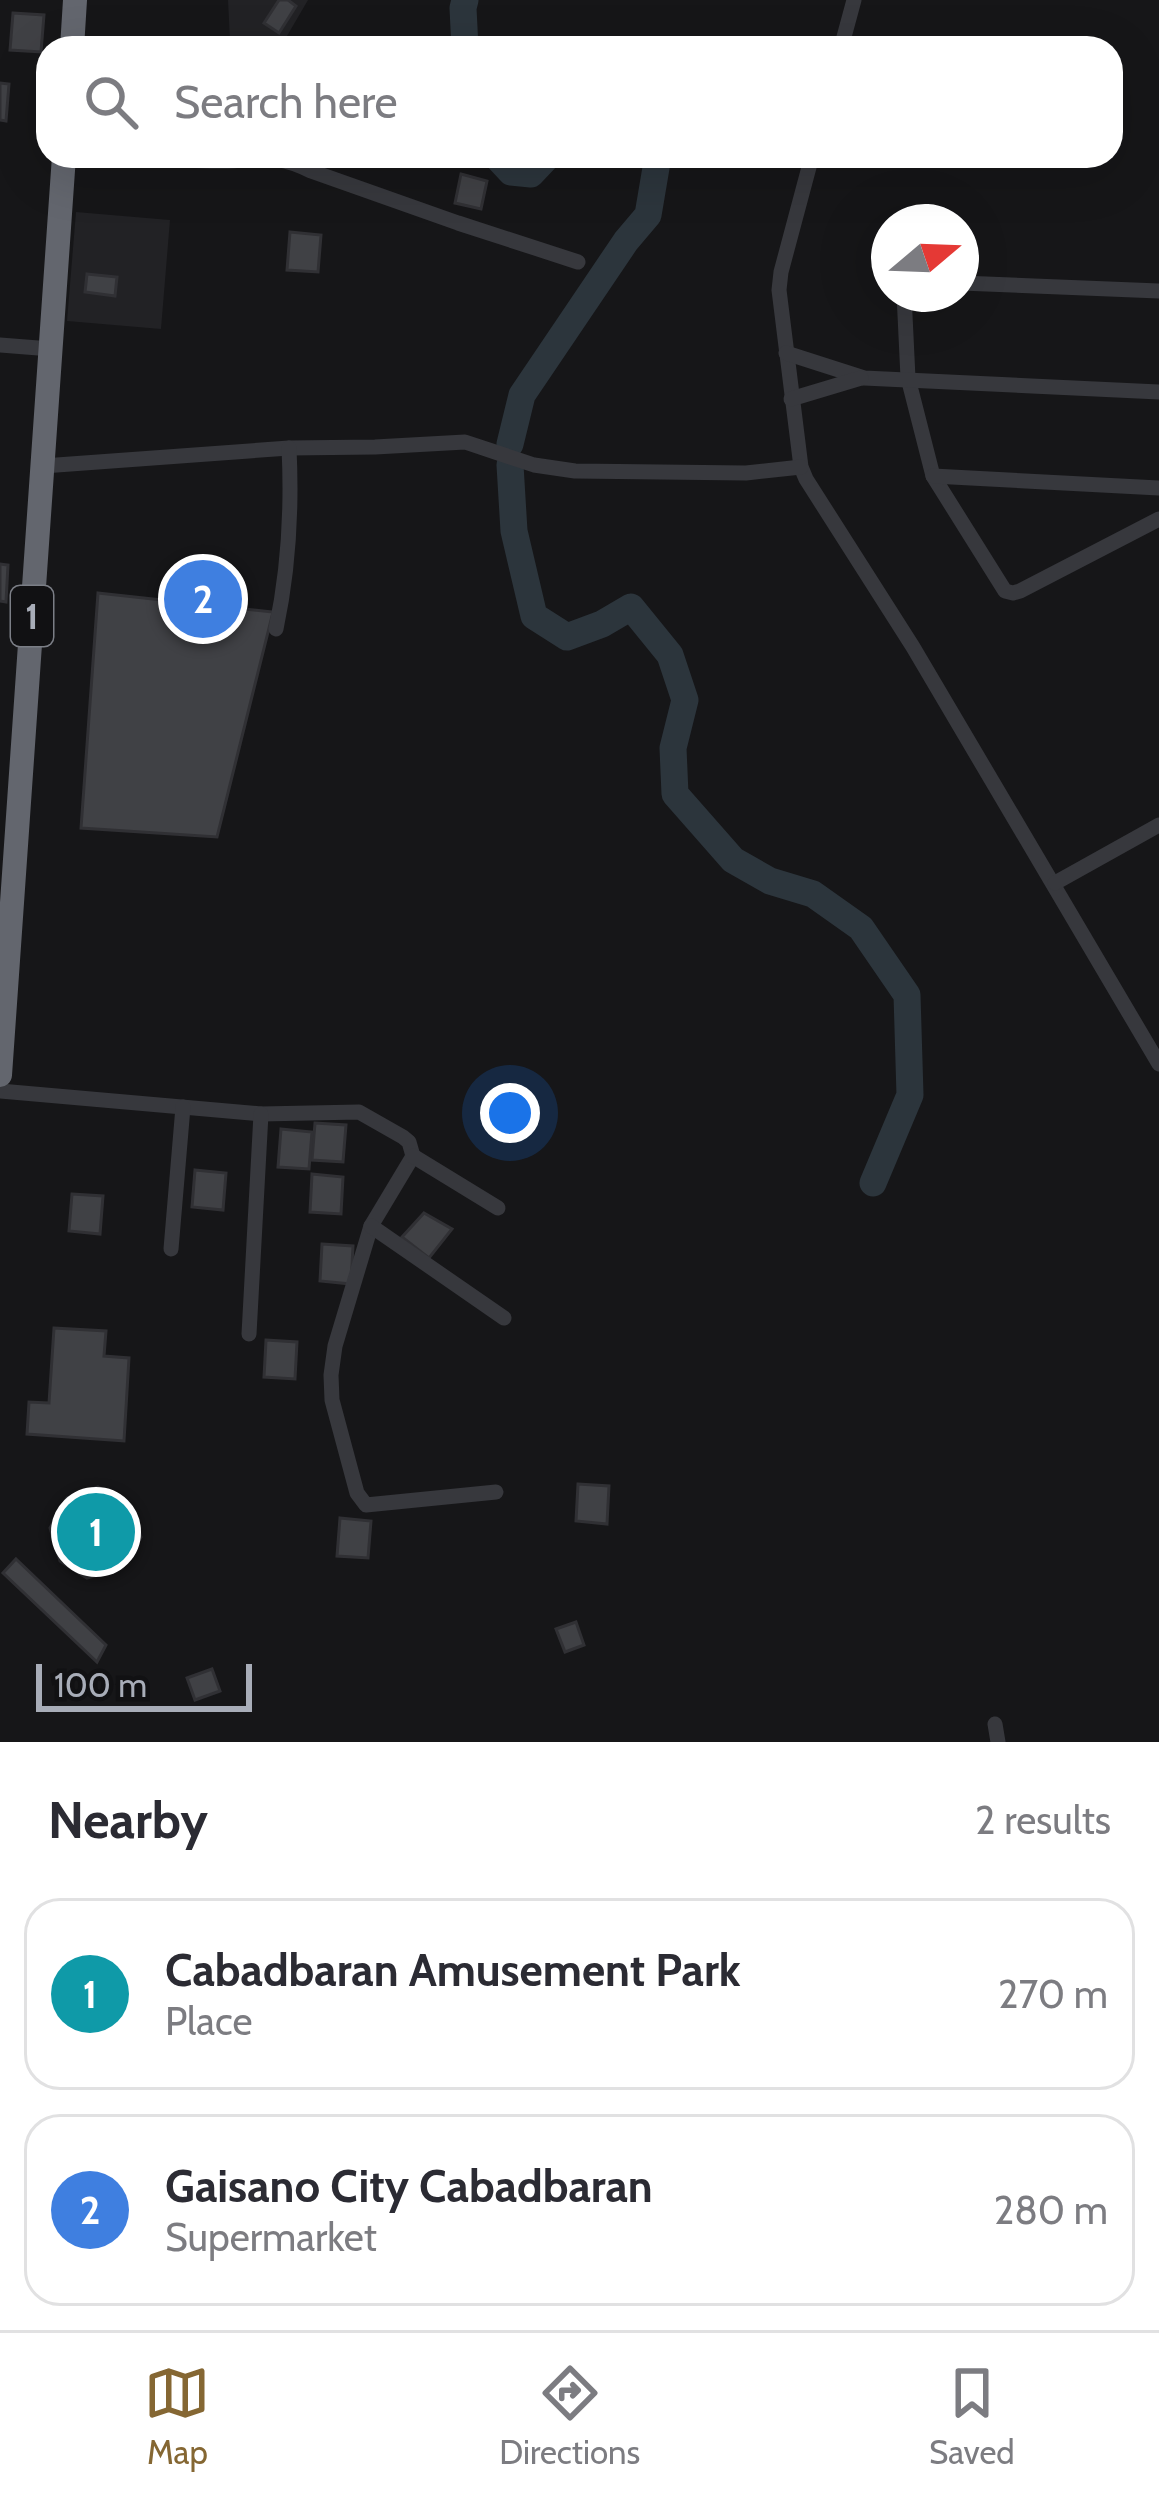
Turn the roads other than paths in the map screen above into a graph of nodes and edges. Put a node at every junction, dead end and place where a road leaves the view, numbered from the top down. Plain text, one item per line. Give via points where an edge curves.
1 (75, 0) edge
2 (854, 0) edge
3 (73, 36) edge
4 (844, 36) edge
5 (63, 168) edge
6 (305, 168) edge
7 (809, 168) edge
8 (578, 262) dead end
9 (979, 284) edge
10 (1159, 291) edge
11 (905, 312) edge
12 (0, 345) edge
13 (51, 349) junction
14 (786, 353) junction
15 (864, 377) junction
16 (908, 378) junction
17 (1159, 392) edge
18 (791, 399) junction
19 (289, 448) junction
20 (43, 466) junction
21 (801, 467) junction
22 (933, 476) junction
23 (1159, 488) edge
24 (1159, 519) edge
25 (276, 629) dead end
26 (1159, 825) edge
27 (1055, 883) junction
28 (6, 918) edge
29 (1159, 1064) edge
30 (0, 1075) edge
31 (0, 1090) edge
32 (183, 1107) junction
33 (261, 1114) junction
34 (413, 1156) junction
35 (498, 1208) dead end
36 (371, 1226) junction
37 (171, 1249) dead end
38 (505, 1318) dead end
39 (249, 1334) dead end
40 (496, 1492) dead end
41 (994, 1724) dead end
42 (998, 1742) edge

1 - 3 highway
2 - 4 street
5 - 13 highway, 1
6 - 8 street
7 - 14 street via 781,272
9 - 10 street
11 - 16 street
12 - 13 street
13 - 20 highway, 1
14 - 15 street
14 - 18 street
15 - 16 street
15 - 18 street
16 - 17 street
16 - 22 street
18 - 21 street
19 - 20 street
19 - 21 street via 465,442 575,471
19 - 25 street via 290,545
20 - 28 highway, 1
21 - 27 street
22 - 23 street
22 - 24 street via 1000,586 1013,593
26 - 27 street
27 - 29 street
28 - 30 highway, 1
31 - 32 street
32 - 33 street
32 - 37 street
33 - 34 street via 359,1112 403,1137
33 - 39 street
34 - 35 street
34 - 36 street
36 - 38 street
36 - 40 street via 331,1376 357,1493 372,1506
41 - 42 street

